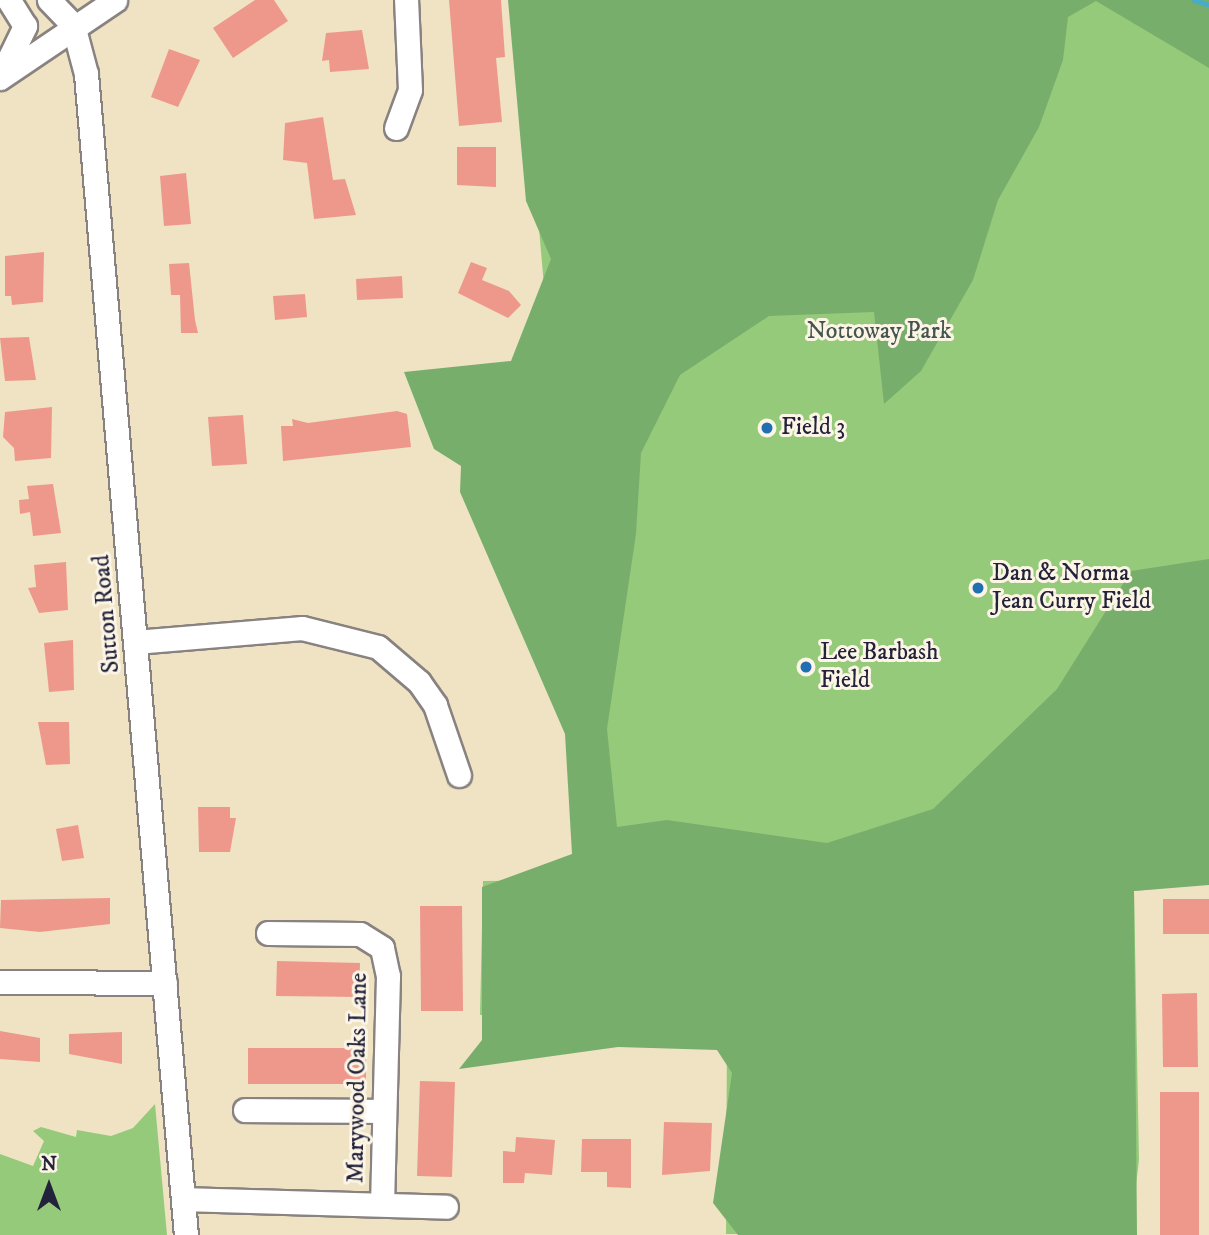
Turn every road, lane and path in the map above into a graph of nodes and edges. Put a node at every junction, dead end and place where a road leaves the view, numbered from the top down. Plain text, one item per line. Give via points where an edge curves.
1 (9, 0) edge
2 (49, 0) edge
3 (115, 0) edge
4 (406, 0) edge
5 (74, 25) junction
6 (0, 72) edge
7 (0, 78) edge
8 (396, 128) dead end
9 (135, 642) junction
10 (459, 775) dead end
11 (268, 933) dead end
12 (0, 982) edge
13 (165, 983) junction
14 (245, 1110) dead end
15 (383, 1111) junction
16 (184, 1199) junction
17 (382, 1202) junction
18 (446, 1207) dead end
19 (187, 1235) edge

1 - 6 street via 23,20 23,37
2 - 5 street
3 - 5 street
4 - 8 street via 410,90
5 - 7 street
5 - 9 street, Sutton Road via 86,74
9 - 10 street via 302,628 377,647 419,682 435,705
9 - 13 street, Sutton Road
11 - 15 street, Marywood Oaks Lane via 360,934 382,948 388,976
12 - 13 street
13 - 16 street, Sutton Road
14 - 15 street
15 - 17 street, Marywood Oaks Lane
16 - 17 street
16 - 19 street, Sutton Road
17 - 18 street

